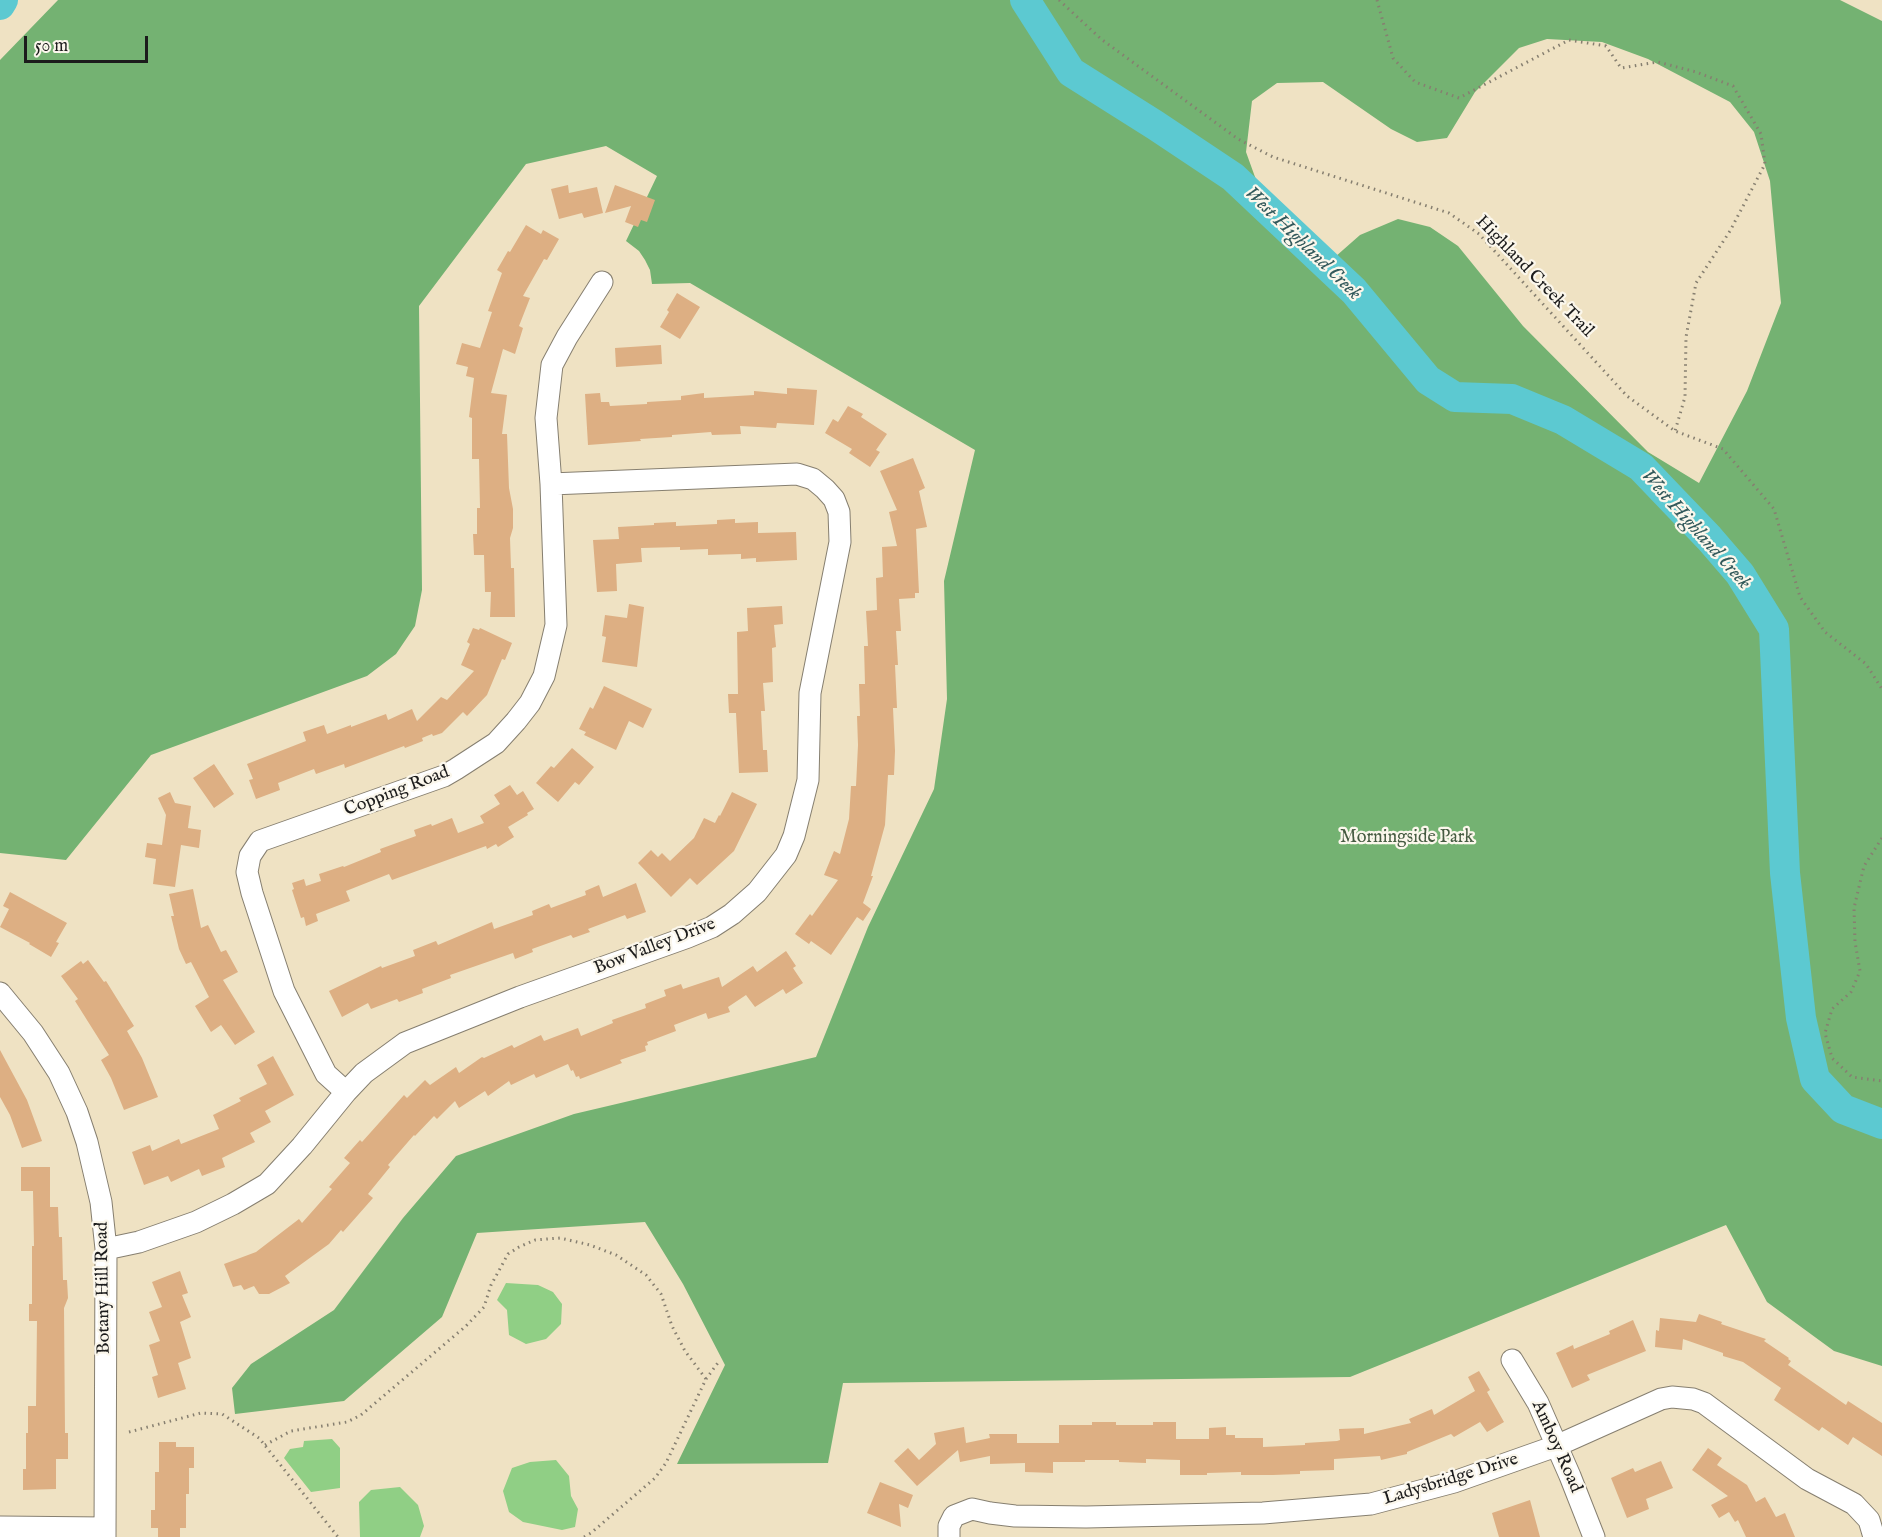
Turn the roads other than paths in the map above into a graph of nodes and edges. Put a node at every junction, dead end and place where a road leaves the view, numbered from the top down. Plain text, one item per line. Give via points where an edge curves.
1 (602, 282) dead end
2 (551, 484) junction
3 (0, 993) edge
4 (346, 1092) junction
5 (106, 1249) junction
6 (1512, 1360) dead end
7 (1556, 1446) junction
8 (0, 1527) edge
9 (105, 1532) edge
10 (949, 1537) edge
11 (1594, 1537) edge
12 (1874, 1537) edge

1 - 2 street, Copping Road via 552,365 546,418
2 - 4 street, Copping Road via 556,625 544,676 516,722 496,743 456,770 260,841 250,856 247,872 252,893 284,991 326,1074
2 - 4 street, Bow Valley Drive via 797,474 813,479 834,499 839,512 840,542 810,693 808,780 794,836 786,855 757,892 712,927 405,1043 364,1073
3 - 5 street, Botany Hill Road via 59,1073 76,1112 101,1202
4 - 5 street, Bow Valley Drive via 267,1184 196,1222
5 - 9 street, Botany Hill Road
6 - 7 street, Amboy Road via 1538,1403
7 - 10 street, Ladysbridge Drive via 1454,1482 1371,1504 1263,1513 1086,1517 1015,1516 972,1509 954,1516
7 - 11 street, Amboy Road
7 - 12 street, Ladysbridge Drive via 1661,1399 1693,1399 1704,1403 1807,1479 1854,1504 1869,1520
8 - 9 street

